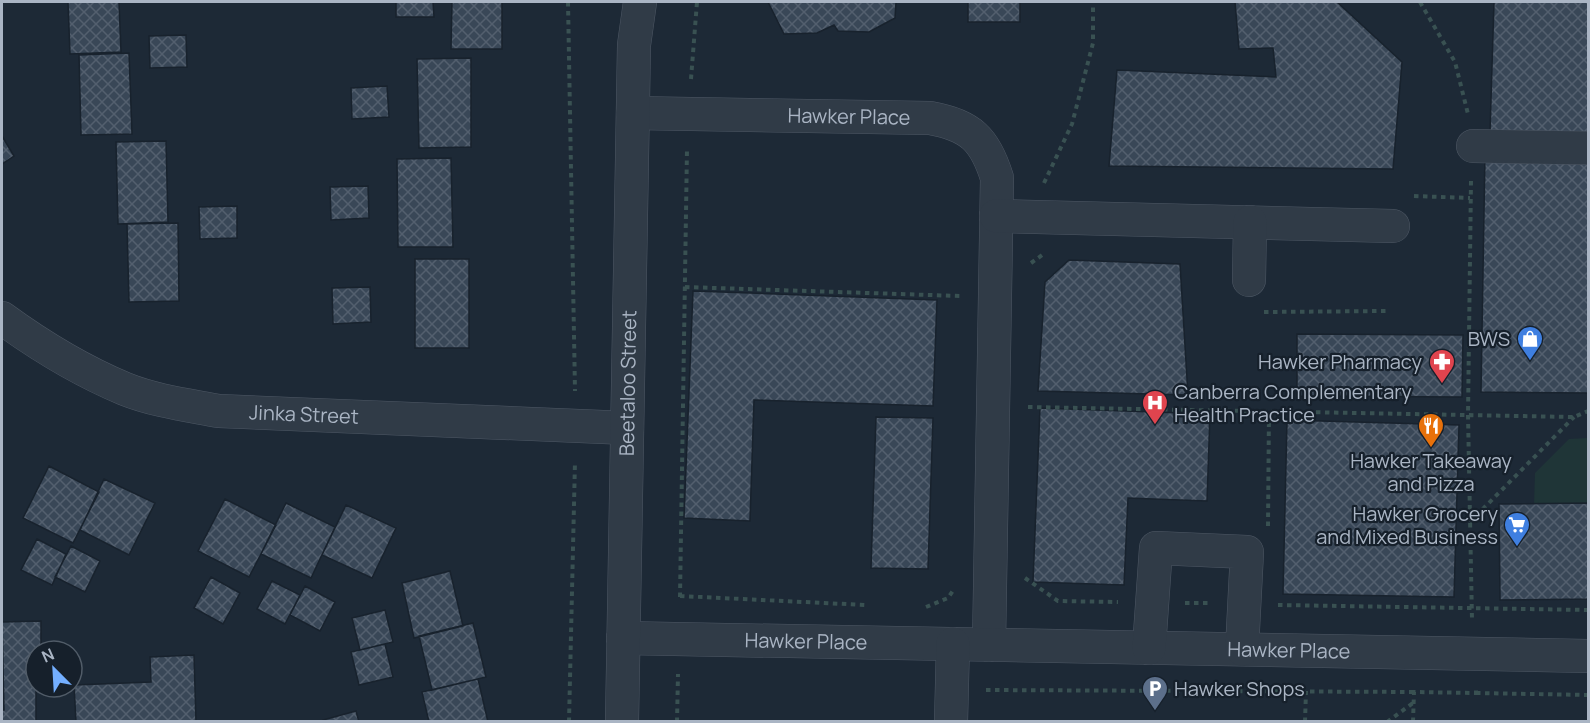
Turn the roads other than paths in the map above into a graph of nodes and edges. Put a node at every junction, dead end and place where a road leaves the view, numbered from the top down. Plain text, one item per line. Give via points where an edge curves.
1 (630, 2) edge
2 (640, 2) edge
3 (634, 45) junction
4 (633, 113) junction
5 (1473, 146) road end
6 (1588, 148) edge
7 (996, 216) junction
8 (1250, 222) junction
9 (1393, 226) dead end
10 (1249, 280) dead end
11 (2, 318) edge
12 (627, 428) junction
13 (623, 638) junction
14 (953, 644) junction
15 (989, 645) junction
16 (1149, 648) junction
17 (1242, 649) junction
18 (1588, 656) edge
19 (951, 706) edge
20 (622, 722) edge

1 - 3 street, Beetaloo Street
2 - 3 street, Beetaloo Street
3 - 4 street, Beetaloo Street
4 - 7 street, Hawker Place via 930,118 957,123 973,134 991,159 997,178
4 - 12 street, Beetaloo Street
5 - 6 street
7 - 8 street
7 - 15 street, Hawker Place
8 - 9 street
8 - 10 street
11 - 12 street, Jinka Street via 35,342 125,389 171,403 219,411
12 - 13 street, Beetaloo Street
13 - 14 street, Hawker Place
13 - 20 street, Beetaloo Street
14 - 15 street, Hawker Place
14 - 19 street
15 - 16 street, Hawker Place
16 - 17 street, Hawker Place
16 - 17 street via 1156,548 1247,552
17 - 18 street, Hawker Place

